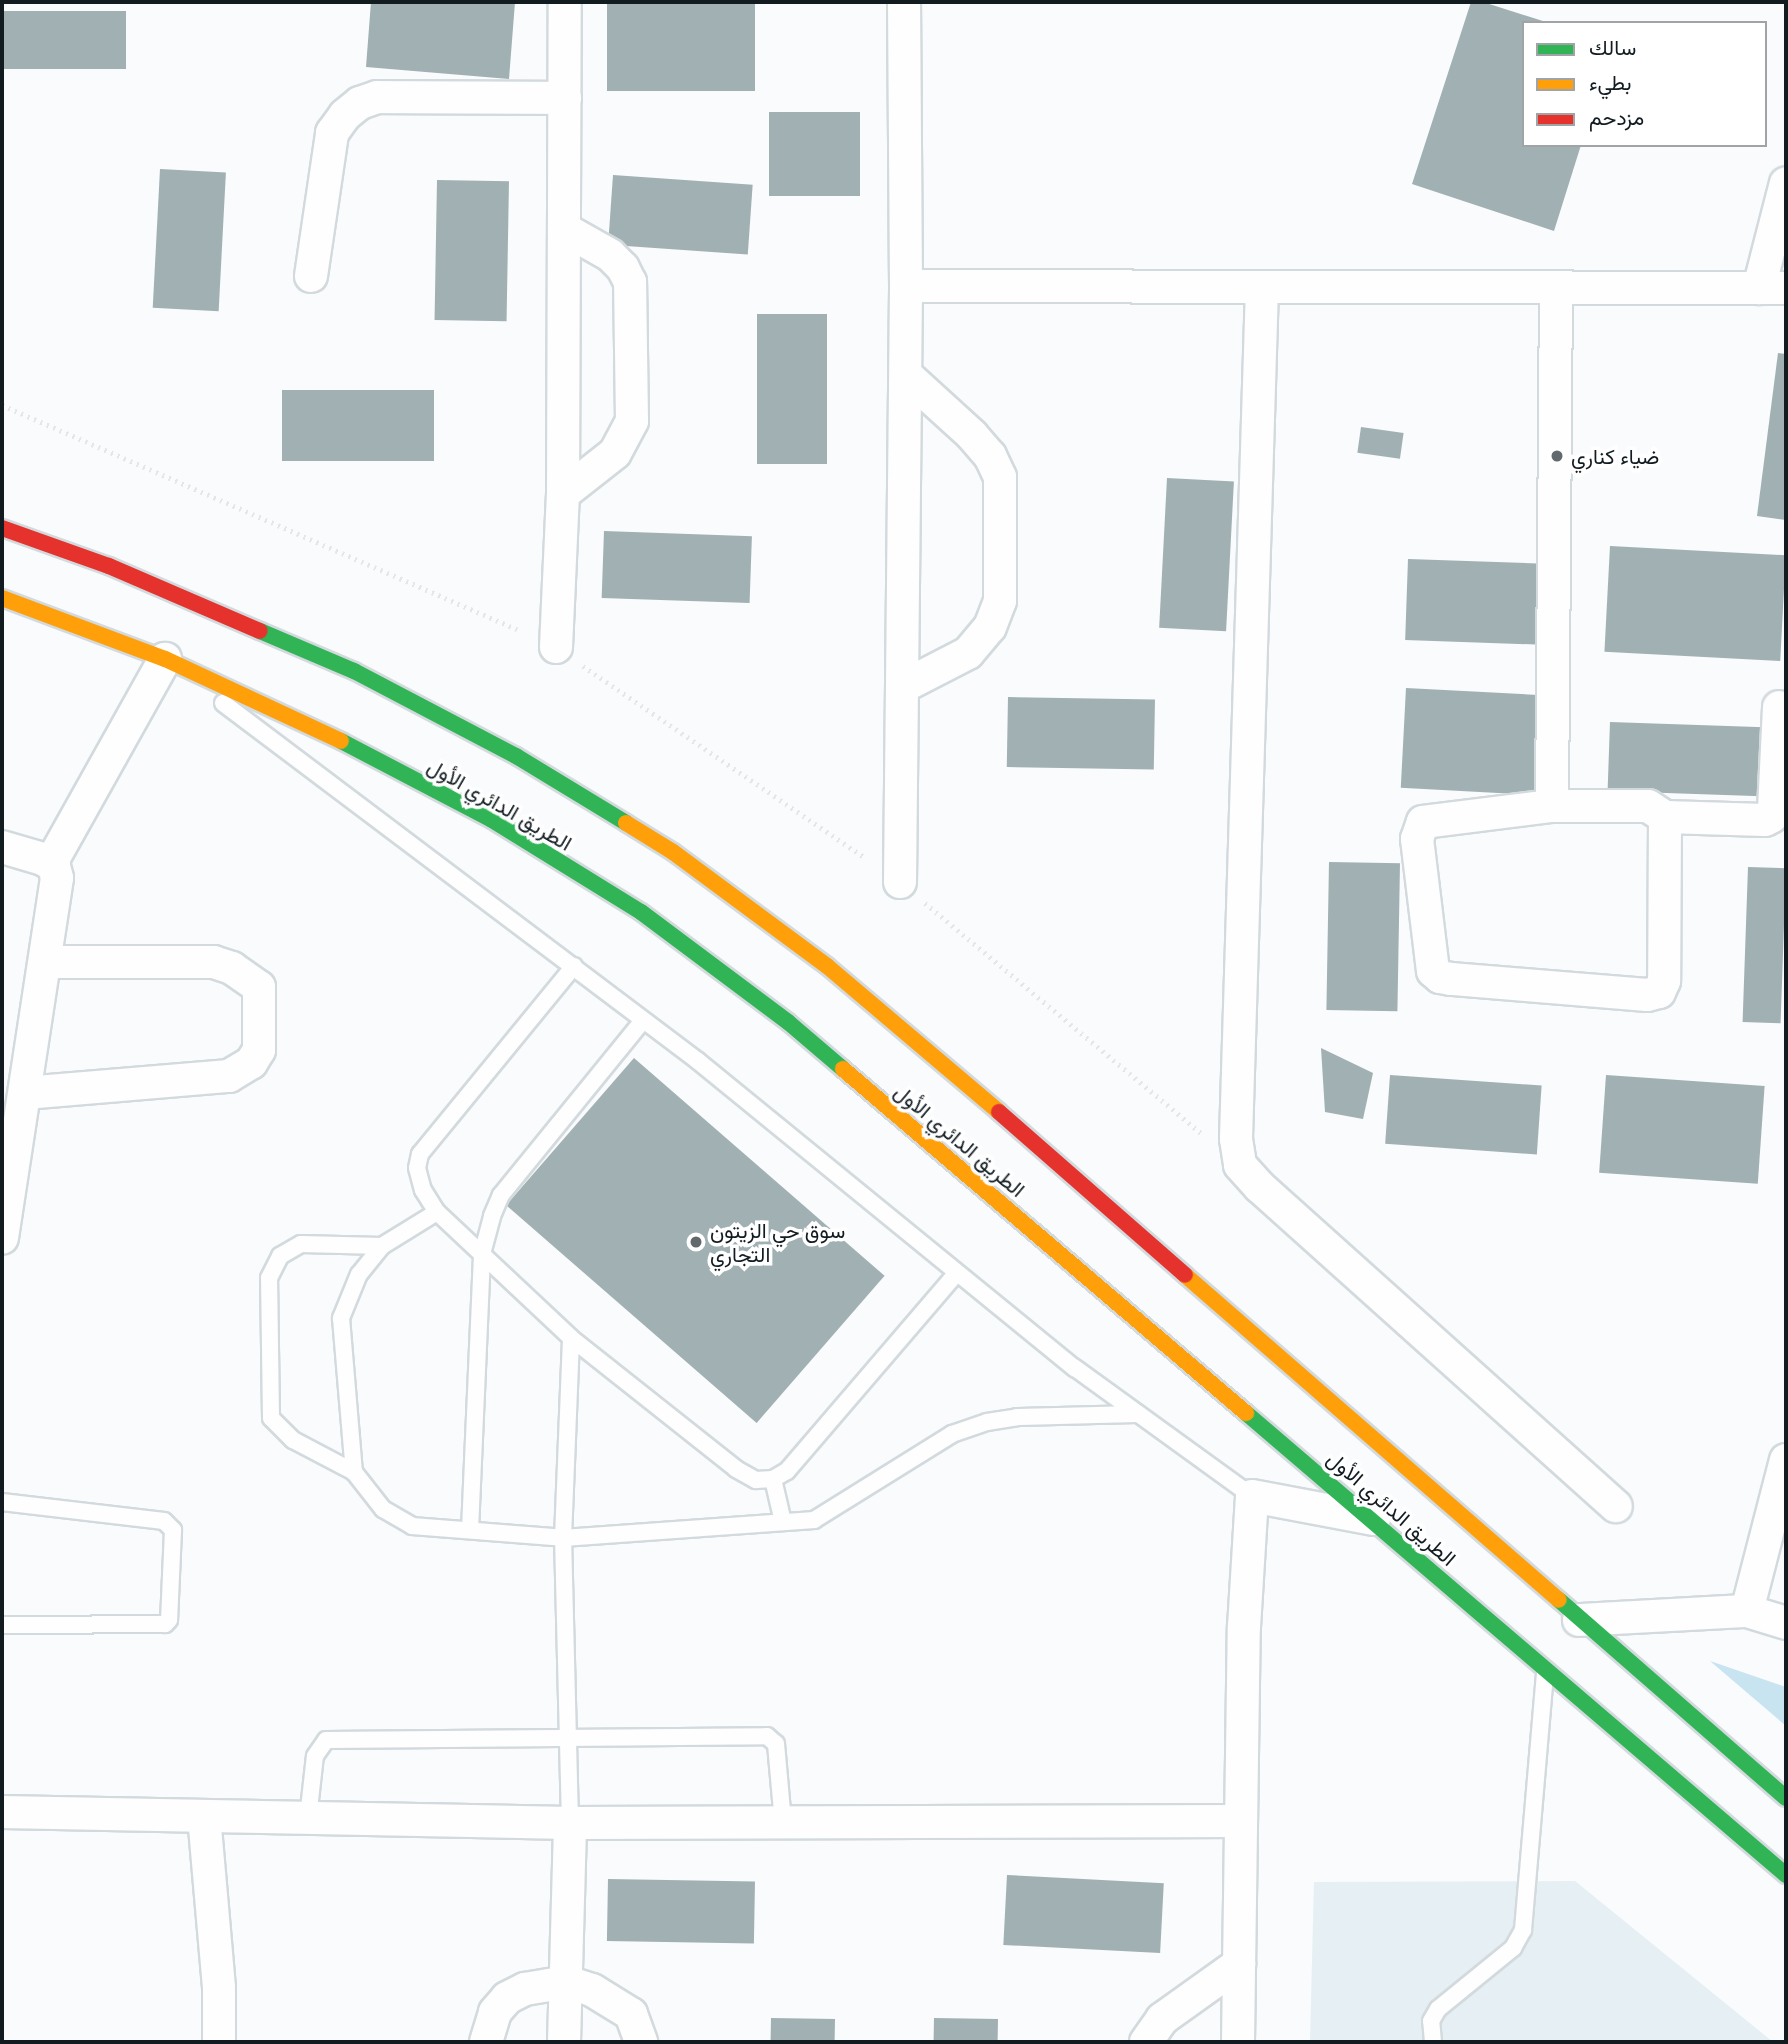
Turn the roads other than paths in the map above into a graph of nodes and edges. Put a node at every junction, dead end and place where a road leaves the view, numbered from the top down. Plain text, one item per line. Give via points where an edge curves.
1 (565, 2) edge
2 (904, 2) edge
3 (565, 97) junction
4 (1786, 183) edge
5 (566, 230) junction
6 (311, 276) dead end
7 (906, 286) junction
8 (1262, 287) junction
9 (1556, 288) junction
10 (1772, 288) edge
11 (906, 374) junction
12 (564, 494) junction
13 (2, 528) edge
14 (2, 598) edge
15 (556, 647) road end
16 (165, 659) junction
17 (904, 686) junction
18 (1779, 707) dead end
19 (1552, 806) junction
20 (1665, 817) junction
21 (2, 848) edge
22 (51, 863) junction
23 (900, 882) road end
24 (45, 962) junction
25 (575, 966) junction
26 (643, 1020) junction
27 (24, 1093) junction
28 (437, 1212) junction
29 (2, 1238) edge
30 (382, 1246) junction
31 (482, 1254) junction
32 (956, 1274) junction
33 (571, 1338) junction
34 (1138, 1414) junction
35 (1786, 1460) edge
36 (354, 1472) junction
37 (773, 1479) junction
38 (1252, 1496) junction
39 (2, 1502) edge
40 (1616, 1506) dead end
41 (1374, 1519) junction
42 (783, 1522) junction
43 (470, 1531) junction
44 (563, 1538) junction
45 (1747, 1611) junction
46 (1579, 1620) junction
47 (1786, 1623) edge
48 (2, 1625) edge
49 (1546, 1667) junction
50 (568, 1735) junction
51 (1786, 1798) edge
52 (2, 1812) edge
53 (204, 1816) junction
54 (309, 1818) junction
55 (1241, 1821) junction
56 (783, 1822) junction
57 (570, 1823) junction
58 (1786, 1875) edge
59 (1239, 1964) junction
60 (567, 1982) junction
61 (219, 2042) edge
62 (486, 2042) edge
63 (564, 2042) edge
64 (641, 2042) edge
65 (1146, 2042) edge
66 (1238, 2042) edge
67 (1433, 2042) edge

1 - 3 street
2 - 7 street
3 - 5 street
3 - 6 street via 377,97 360,103 332,133
4 - 10 street
5 - 12 street
5 - 12 street via 610,255 630,282 632,421 615,453
7 - 8 street
7 - 11 street
8 - 9 street
8 - 40 street via 1236,1139 1240,1165
9 - 10 street
9 - 19 street
11 - 17 street
11 - 17 street via 972,435 1000,477 1000,601 990,627 968,653
12 - 15 street
13 - 46 main road, الطريق الدائري الأول via 109,566 354,671 516,756 673,852 827,966
14 - 16 main road, الطريق الدائري الأول
16 - 22 street
16 - 25 lane
16 - 41 main road, الطريق الدائري الأول via 346,743 492,820 641,912 789,1022
17 - 23 street
18 - 20 street via 1771,817
19 - 20 street via 1648,806
19 - 20 street via 1428,819 1420,826 1417,839 1433,971 1440,978 1647,995 1660,992 1664,981
21 - 22 street
22 - 24 street via 57,878
24 - 27 street
24 - 27 street via 214,962 232,968 259,988 259,1050 251,1063 229,1076
25 - 26 lane
25 - 28 lane via 420,1154 417,1168 423,1191
26 - 31 lane via 501,1195
26 - 32 lane
27 - 29 street
28 - 30 lane
28 - 31 lane
30 - 36 lane via 359,1274 341,1318
30 - 36 lane via 301,1244 280,1256 269,1278 271,1418 293,1440
31 - 33 lane
31 - 43 lane
32 - 34 lane
32 - 37 lane via 787,1471
33 - 37 lane via 736,1469 756,1480
33 - 44 lane
34 - 38 lane
34 - 42 lane via 987,1422 952,1434 814,1520
35 - 45 street
36 - 43 lane via 383,1509 412,1525
37 - 42 lane
38 - 41 street
38 - 55 street via 1244,1627
39 - 48 lane via 164,1521 173,1530 166,1624
41 - 49 main road, الطريق الدائري الأول
42 - 44 lane
43 - 44 lane
44 - 50 lane
45 - 46 street
45 - 47 street
46 - 51 main road, الطريق الدائري الأول
49 - 58 main road, الطريق الدائري الأول
49 - 67 lane via 1523,1930 1513,1948 1438,2009 1431,2021
50 - 54 lane via 326,1740 315,1756
50 - 56 lane via 768,1736 776,1744
50 - 57 lane
52 - 53 street
53 - 54 street
53 - 61 street via 219,1988
54 - 57 street
55 - 56 street
55 - 59 street
56 - 57 street
57 - 60 street
59 - 65 street via 1162,2019
59 - 66 street
60 - 62 street via 525,1989 507,1998 495,2012
60 - 63 street
60 - 64 street via 615,2001 631,2014

